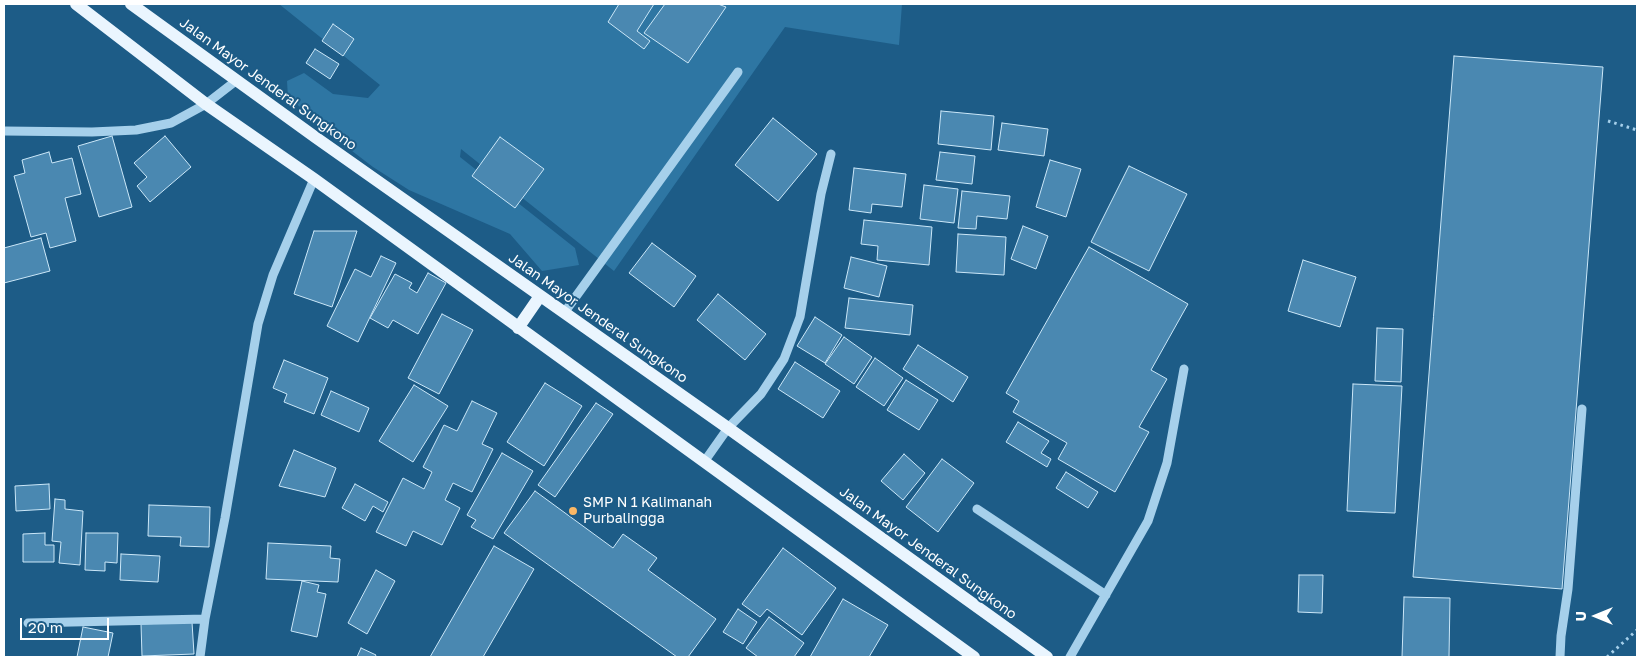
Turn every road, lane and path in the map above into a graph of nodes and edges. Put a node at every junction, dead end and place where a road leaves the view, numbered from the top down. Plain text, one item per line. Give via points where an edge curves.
1 (76, 4) edge
2 (131, 4) edge
3 (738, 72) dead end
4 (236, 80) junction
5 (206, 104) junction
6 (1608, 121) dead end
7 (1637, 130) edge
8 (4, 131) edge
9 (831, 154) dead end
10 (314, 179) junction
11 (540, 296) junction
12 (564, 313) junction
13 (518, 328) junction
14 (1184, 369) dead end
15 (1582, 409) dead end
16 (728, 428) junction
17 (704, 462) junction
18 (977, 509) dead end
19 (1106, 595) junction
20 (205, 619) junction
21 (28, 623) dead end
22 (1637, 630) edge
23 (200, 657) edge
24 (974, 657) edge
25 (1047, 657) edge
26 (1070, 657) edge
27 (1560, 657) edge
28 (1607, 657) edge

1 - 5 main road
2 - 4 main road, Jalan Mayor Jenderal Sungkono
3 - 12 street
4 - 5 street
4 - 11 main road, Jalan Mayor Jenderal Sungkono
5 - 8 street via 171,123 136,130
5 - 10 main road
6 - 7 path
9 - 16 street via 800,317 784,359 761,394
10 - 13 main road
10 - 20 street via 273,274 258,324
11 - 12 main road, Jalan Mayor Jenderal Sungkono
11 - 13 main road
12 - 16 main road, Jalan Mayor Jenderal Sungkono
13 - 17 main road
14 - 19 street via 1167,463 1148,521
15 - 27 street
16 - 17 street
16 - 25 main road, Jalan Mayor Jenderal Sungkono
17 - 24 main road
18 - 19 street
19 - 26 street
20 - 21 street
20 - 23 street
22 - 28 path

